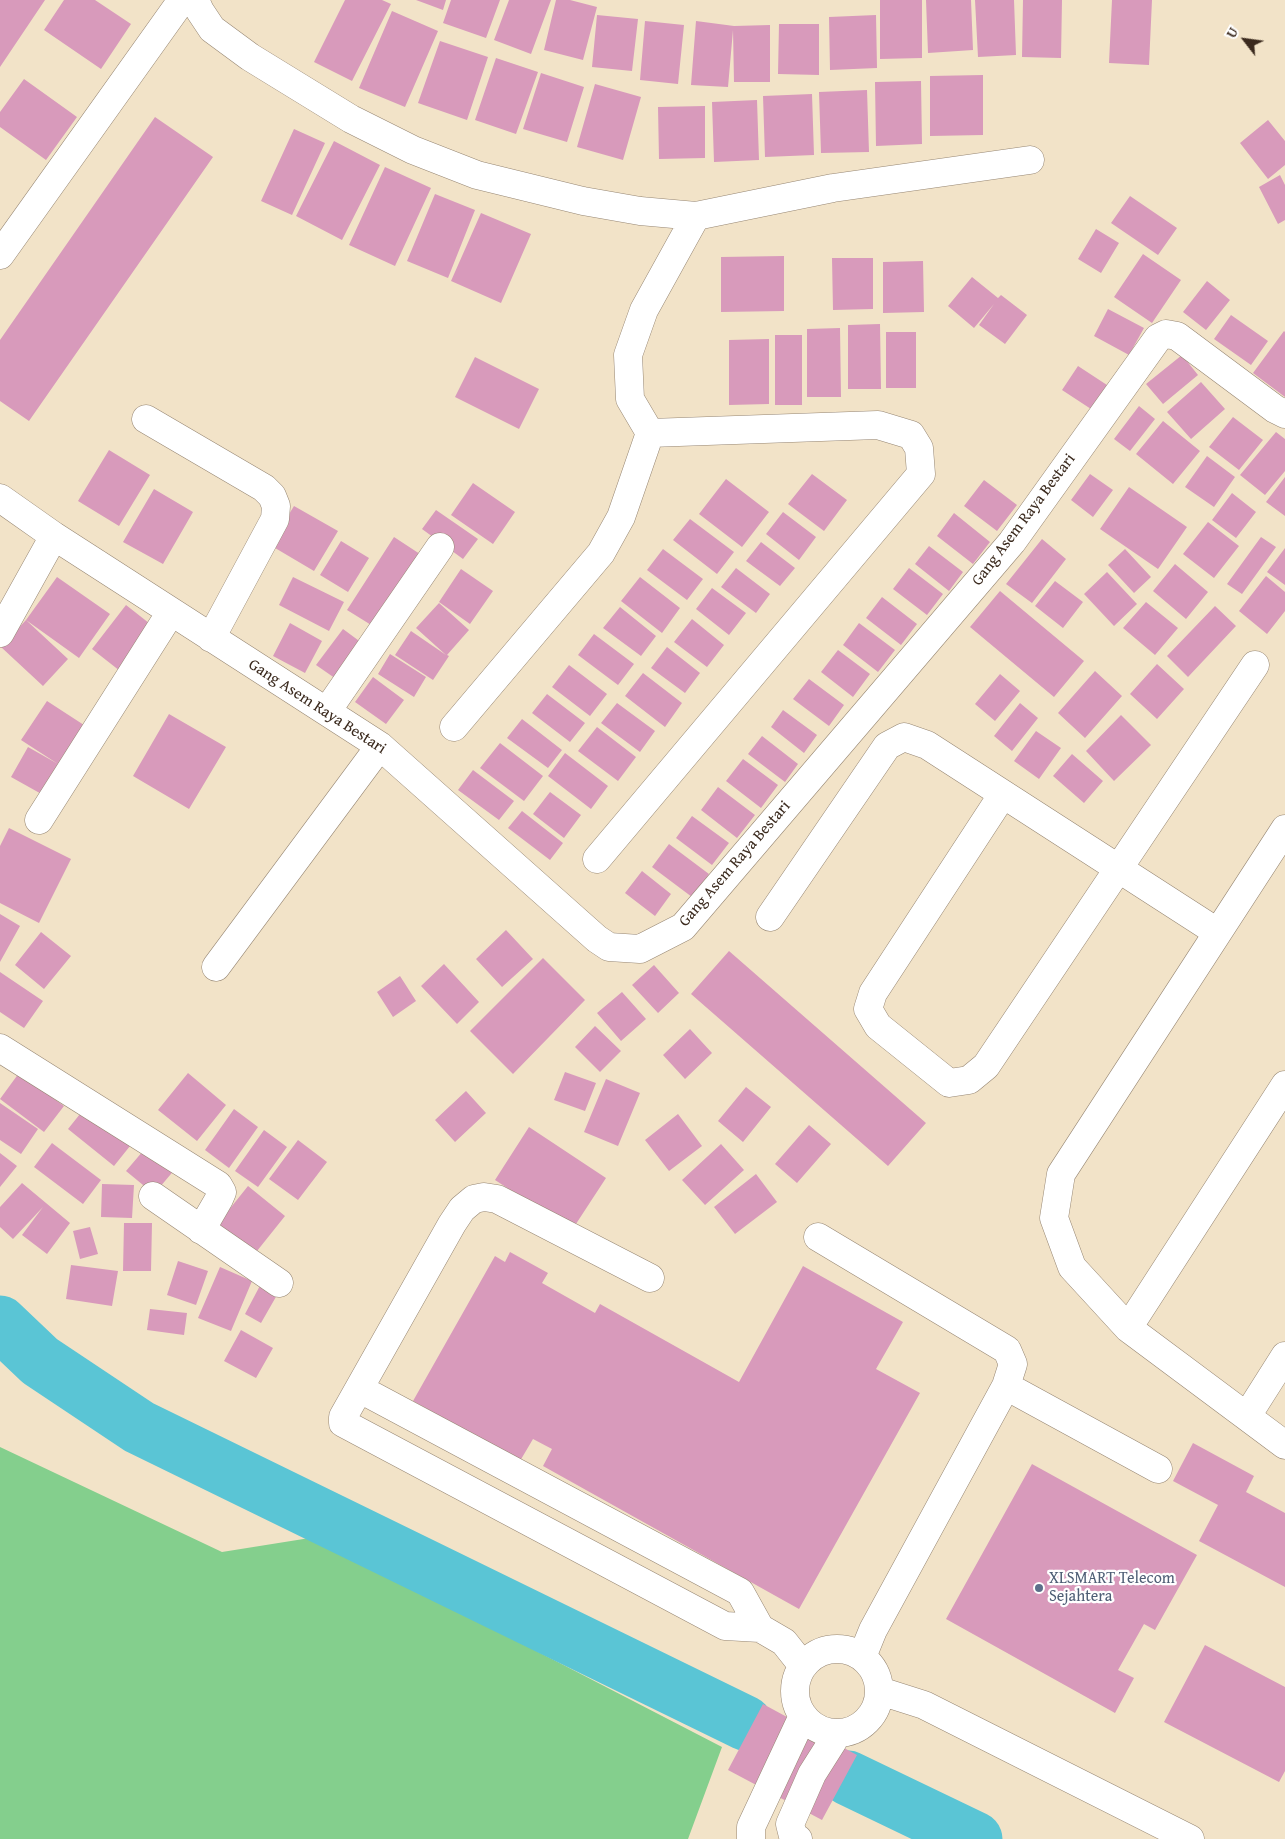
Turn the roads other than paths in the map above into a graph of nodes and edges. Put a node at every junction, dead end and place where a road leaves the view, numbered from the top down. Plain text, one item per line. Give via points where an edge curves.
1 (182, 0) edge
2 (196, 0) edge
3 (1030, 160) dead end
4 (696, 216) junction
5 (0, 255) edge
6 (1285, 414) edge
7 (146, 420) dead end
8 (650, 433) junction
9 (0, 498) edge
10 (54, 536) junction
11 (440, 547) dead end
12 (171, 612) junction
13 (0, 633) edge
14 (211, 638) junction
15 (1255, 665) dead end
16 (328, 711) junction
17 (454, 727) dead end
18 (380, 746) junction
19 (1003, 794) junction
20 (39, 820) dead end
21 (1285, 828) edge
22 (597, 859) dead end
23 (1117, 868) junction
24 (770, 917) dead end
25 (1217, 932) junction
26 (216, 967) dead end
27 (0, 1048) edge
28 (1285, 1085) edge
29 (153, 1196) dead end
30 (201, 1230) junction
31 (818, 1237) dead end
32 (650, 1278) dead end
33 (279, 1283) dead end
34 (1128, 1328) junction
35 (1285, 1356) edge
36 (1006, 1386) junction
37 (360, 1389) junction
38 (1246, 1416) junction
39 (1285, 1445) edge
40 (1158, 1469) dead end
41 (600, 1518) junction
42 (581, 1551) junction
43 (760, 1628) junction
44 (862, 1657) junction
45 (803, 1666) junction
46 (880, 1691) junction
47 (803, 1716) junction
48 (838, 1733) junction
49 (751, 1839) edge
50 (798, 1839) edge
51 (1190, 1839) edge

1 - 5 street
2 - 4 street via 212,29 250,57 351,119 413,150 477,174 530,189 640,211
3 - 4 street via 832,188
4 - 8 street via 644,310 628,355 630,399
6 - 18 street, Gang Asem Raya Bestari via 1177,336 1166,334 1158,338 1012,542 682,927 640,949 609,947 597,939
7 - 14 street via 264,488 276,506 275,519
8 - 17 street via 621,517 600,553
8 - 22 street via 878,425 911,435 919,448 921,474
9 - 10 street, Gang Asem Raya Bestari
10 - 12 street, Gang Asem Raya Bestari
10 - 13 street
11 - 16 street
12 - 14 street, Gang Asem Raya Bestari
12 - 20 street
14 - 16 street, Gang Asem Raya Bestari
15 - 23 street
16 - 18 street, Gang Asem Raya Bestari
18 - 26 street
19 - 23 street
19 - 23 street via 873,993 868,1009 878,1026 949,1083 969,1080 986,1066
19 - 24 street via 926,745 904,737 887,746
21 - 25 street
23 - 25 street
25 - 34 street via 1061,1174 1054,1218 1072,1267
27 - 30 street via 218,1185 222,1192
28 - 34 street
29 - 30 street
30 - 33 street
31 - 36 street via 1007,1350 1013,1364
32 - 37 street via 497,1199 474,1199 452,1224
34 - 38 street
35 - 38 street
36 - 40 street
36 - 44 street via 873,1630
37 - 41 street
37 - 42 street via 343,1418 346,1426
38 - 39 street
41 - 42 street
41 - 43 street via 740,1592
42 - 43 street via 725,1626
43 - 45 street via 784,1642
44 - 45 street via 850,1650 837,1649 812,1657
44 - 46 street via 874,1672
45 - 47 street via 795,1692
46 - 48 street via 872,1716 856,1728
46 - 51 street via 924,1705
47 - 48 street via 825,1732
47 - 49 street via 751,1827
48 - 50 street via 812,1774 790,1824 793,1836

